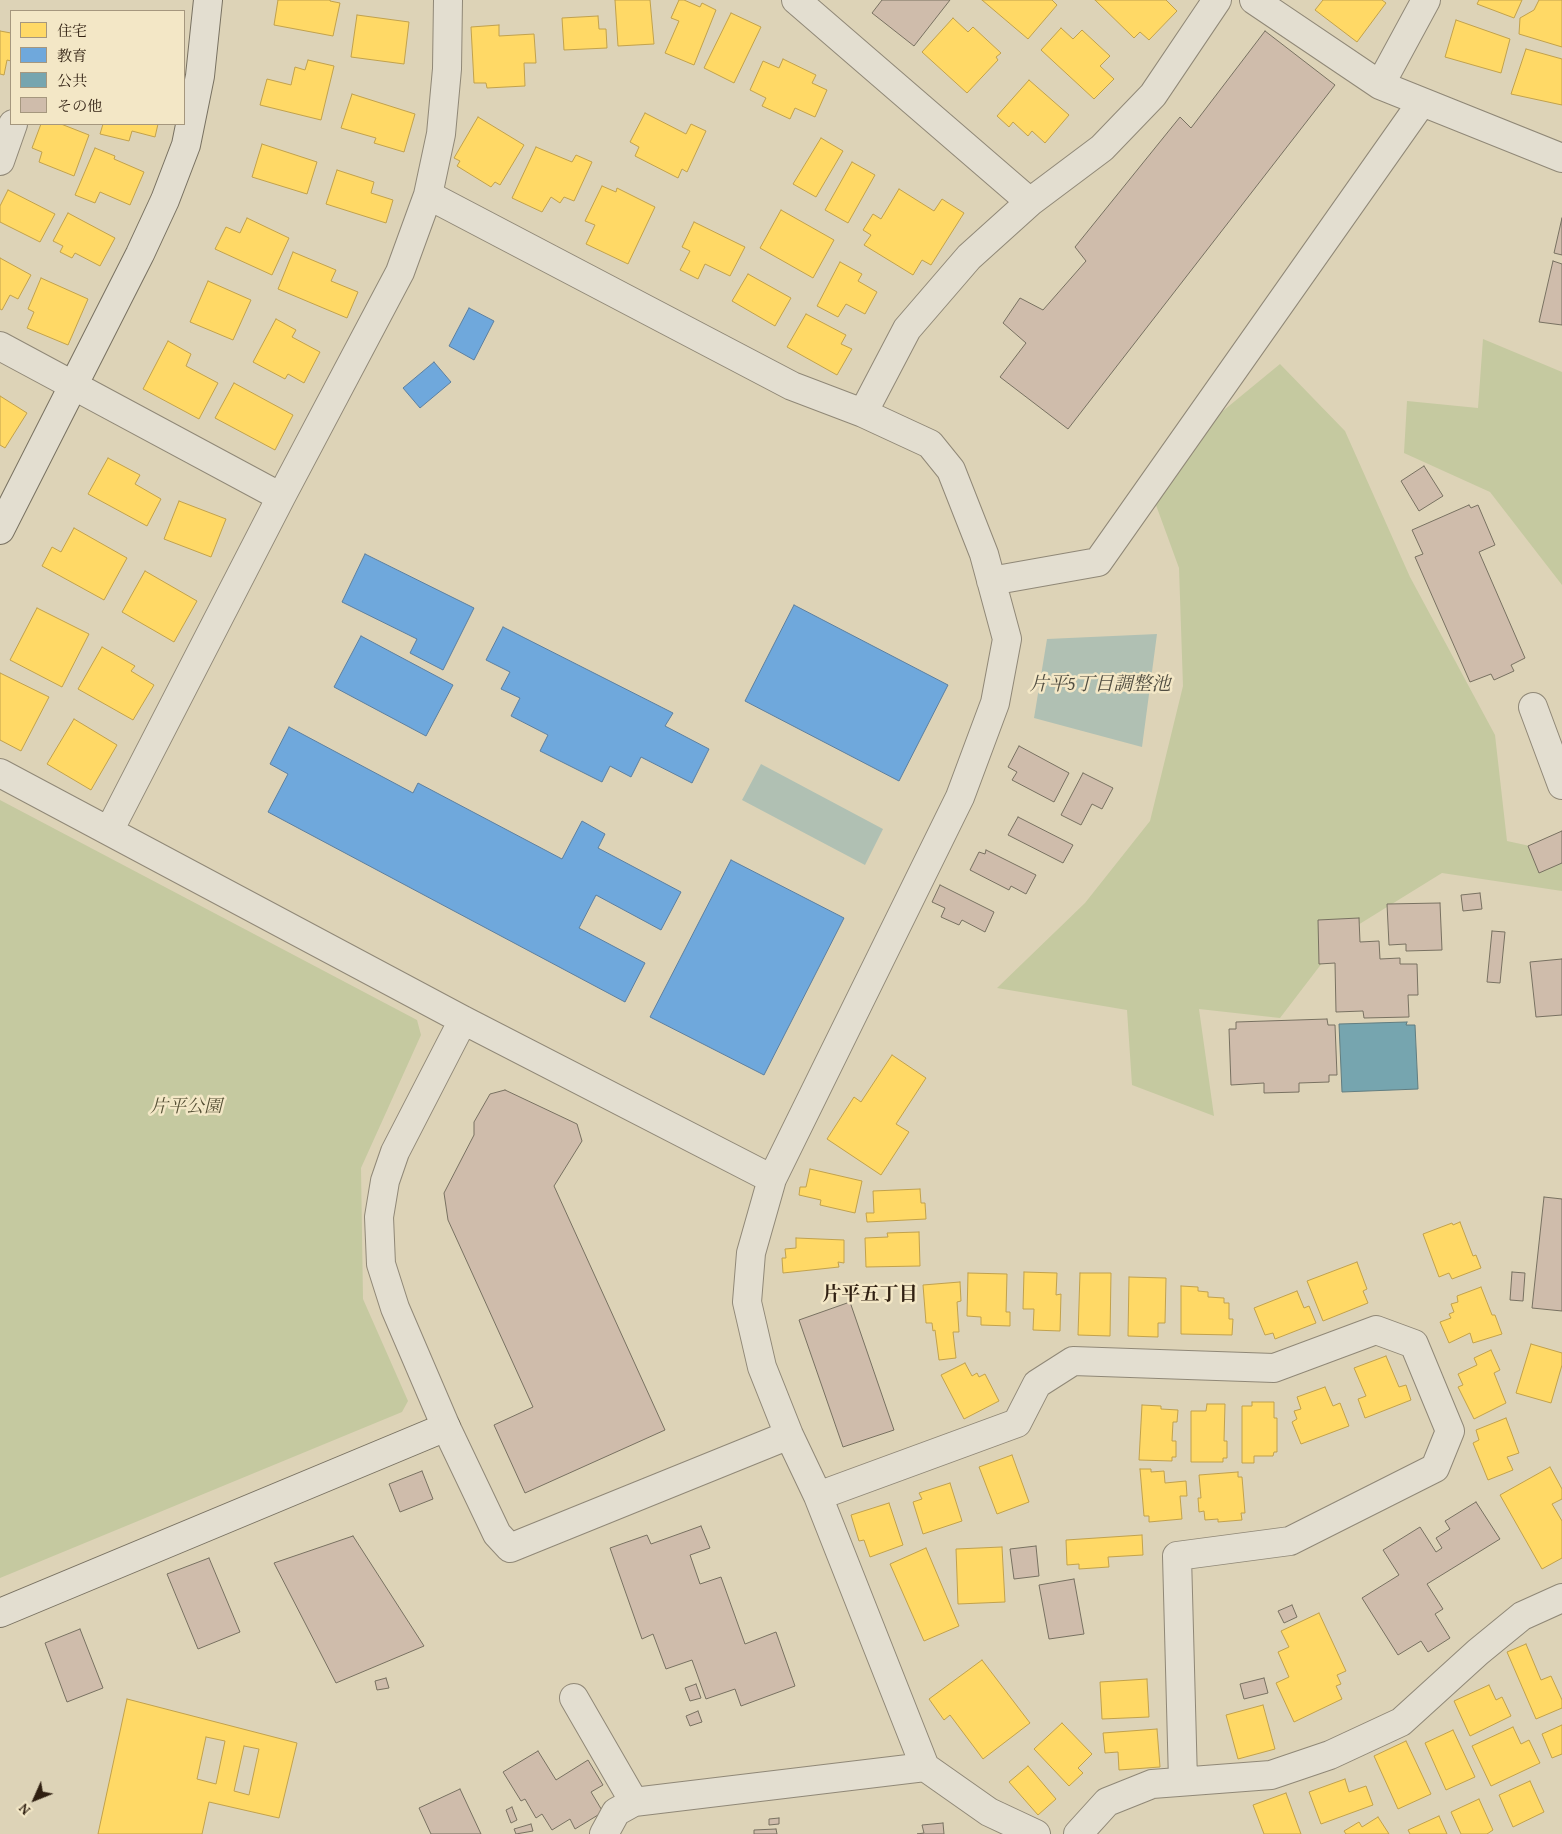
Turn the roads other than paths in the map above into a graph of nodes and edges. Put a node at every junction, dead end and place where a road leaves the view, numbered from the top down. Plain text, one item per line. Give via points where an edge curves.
1 (208, 0) edge
2 (448, 0) edge
3 (796, 0) edge
4 (1217, 0) edge
5 (1254, 0) edge
6 (1426, 0) edge
7 (1380, 85) junction
8 (1422, 102) junction
9 (13, 125) edge
10 (1562, 158) edge
11 (0, 161) edge
12 (428, 195) junction
13 (1030, 202) junction
14 (0, 346) edge
15 (75, 385) junction
16 (863, 413) junction
17 (281, 496) junction
18 (0, 530) edge
19 (991, 581) junction
20 (1533, 707) dead end
21 (0, 773) edge
22 (1562, 785) edge
23 (109, 831) junction
24 (463, 1020) junction
25 (772, 1179) junction
26 (446, 1427) junction
27 (788, 1435) junction
28 (818, 1496) junction
29 (1562, 1598) edge
30 (0, 1613) edge
31 (574, 1698) dead end
32 (925, 1767) junction
33 (1183, 1781) junction
34 (634, 1802) junction
35 (604, 1834) edge
36 (1036, 1834) edge
37 (1078, 1834) edge

1 - 15 street via 200,76 186,145 165,200
2 - 12 street via 447,69 441,134
3 - 13 street
4 - 13 street via 1153,95 1102,148
5 - 7 street
6 - 7 street
7 - 8 street
8 - 10 street
8 - 19 street via 1098,562
9 - 11 street
12 - 16 street via 792,386
12 - 17 street via 400,272
13 - 16 street via 969,257 907,330
14 - 15 street
15 - 17 street
15 - 18 street
16 - 19 street via 930,444 950,470 984,554
17 - 23 street
19 - 25 street via 1007,639 995,703 967,780
20 - 22 street
21 - 23 street
23 - 24 street
24 - 25 street
24 - 26 street via 395,1152 385,1181 379,1217 381,1264 395,1308
25 - 27 street via 751,1253 747,1302 762,1366
26 - 27 street via 497,1534 510,1548
26 - 30 street
27 - 28 street
28 - 32 street
28 - 33 street via 1017,1423 1037,1384 1072,1360 1274,1368 1376,1330 1414,1344 1450,1430 1435,1468 1290,1541 1177,1556
29 - 33 street via 1522,1616 1402,1722 1330,1755 1271,1776
31 - 34 street
32 - 34 street
32 - 36 street via 989,1812
33 - 37 street via 1152,1784 1107,1802
34 - 35 street via 616,1812

